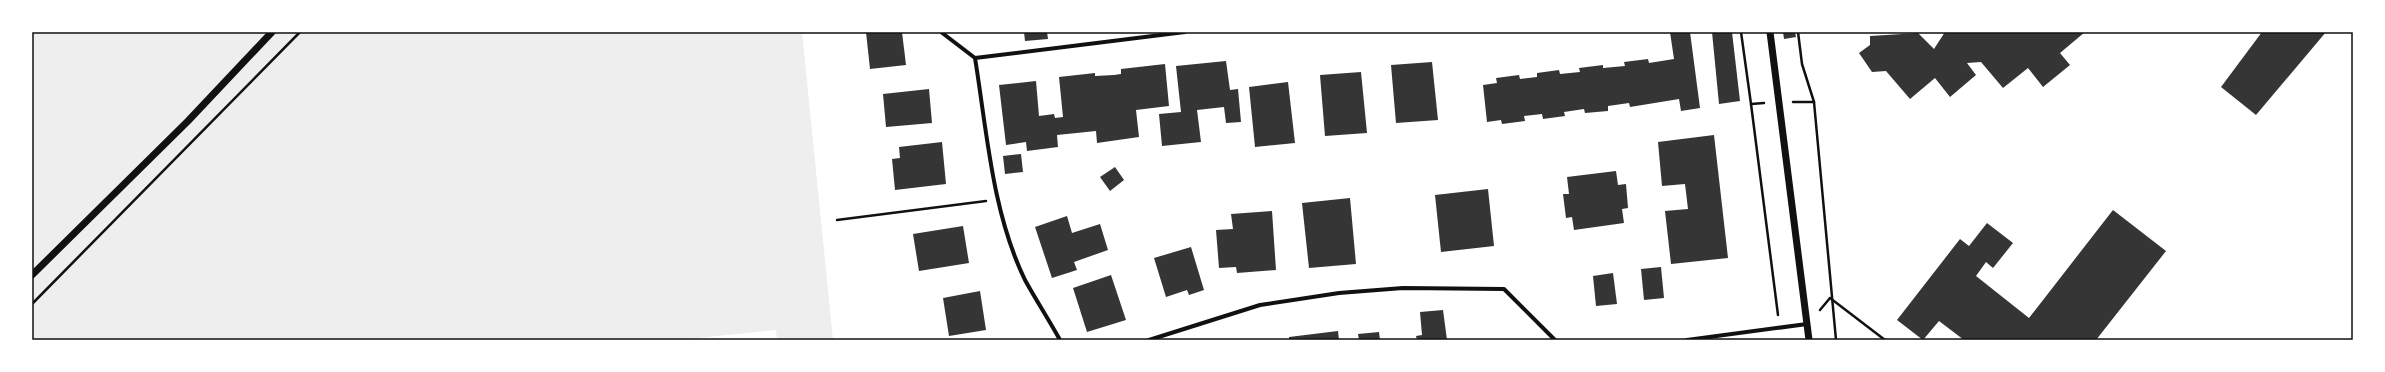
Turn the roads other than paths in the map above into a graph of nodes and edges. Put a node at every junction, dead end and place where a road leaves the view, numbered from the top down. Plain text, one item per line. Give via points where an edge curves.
1 (272, 32) edge
2 (941, 32) edge
3 (1185, 32) edge
4 (1770, 32) edge
5 (975, 58) junction
6 (32, 275) edge
7 (1807, 324) junction
8 (1060, 340) edge
9 (1149, 340) edge
10 (1555, 340) edge
11 (1687, 340) edge
12 (1809, 340) edge

1 - 6 street via 188,121
2 - 5 street
3 - 5 street
4 - 7 street
5 - 8 street via 997,194 1005,226 1025,279
7 - 11 street
7 - 12 street
9 - 10 street via 1260,305 1338,293 1403,288 1504,289

